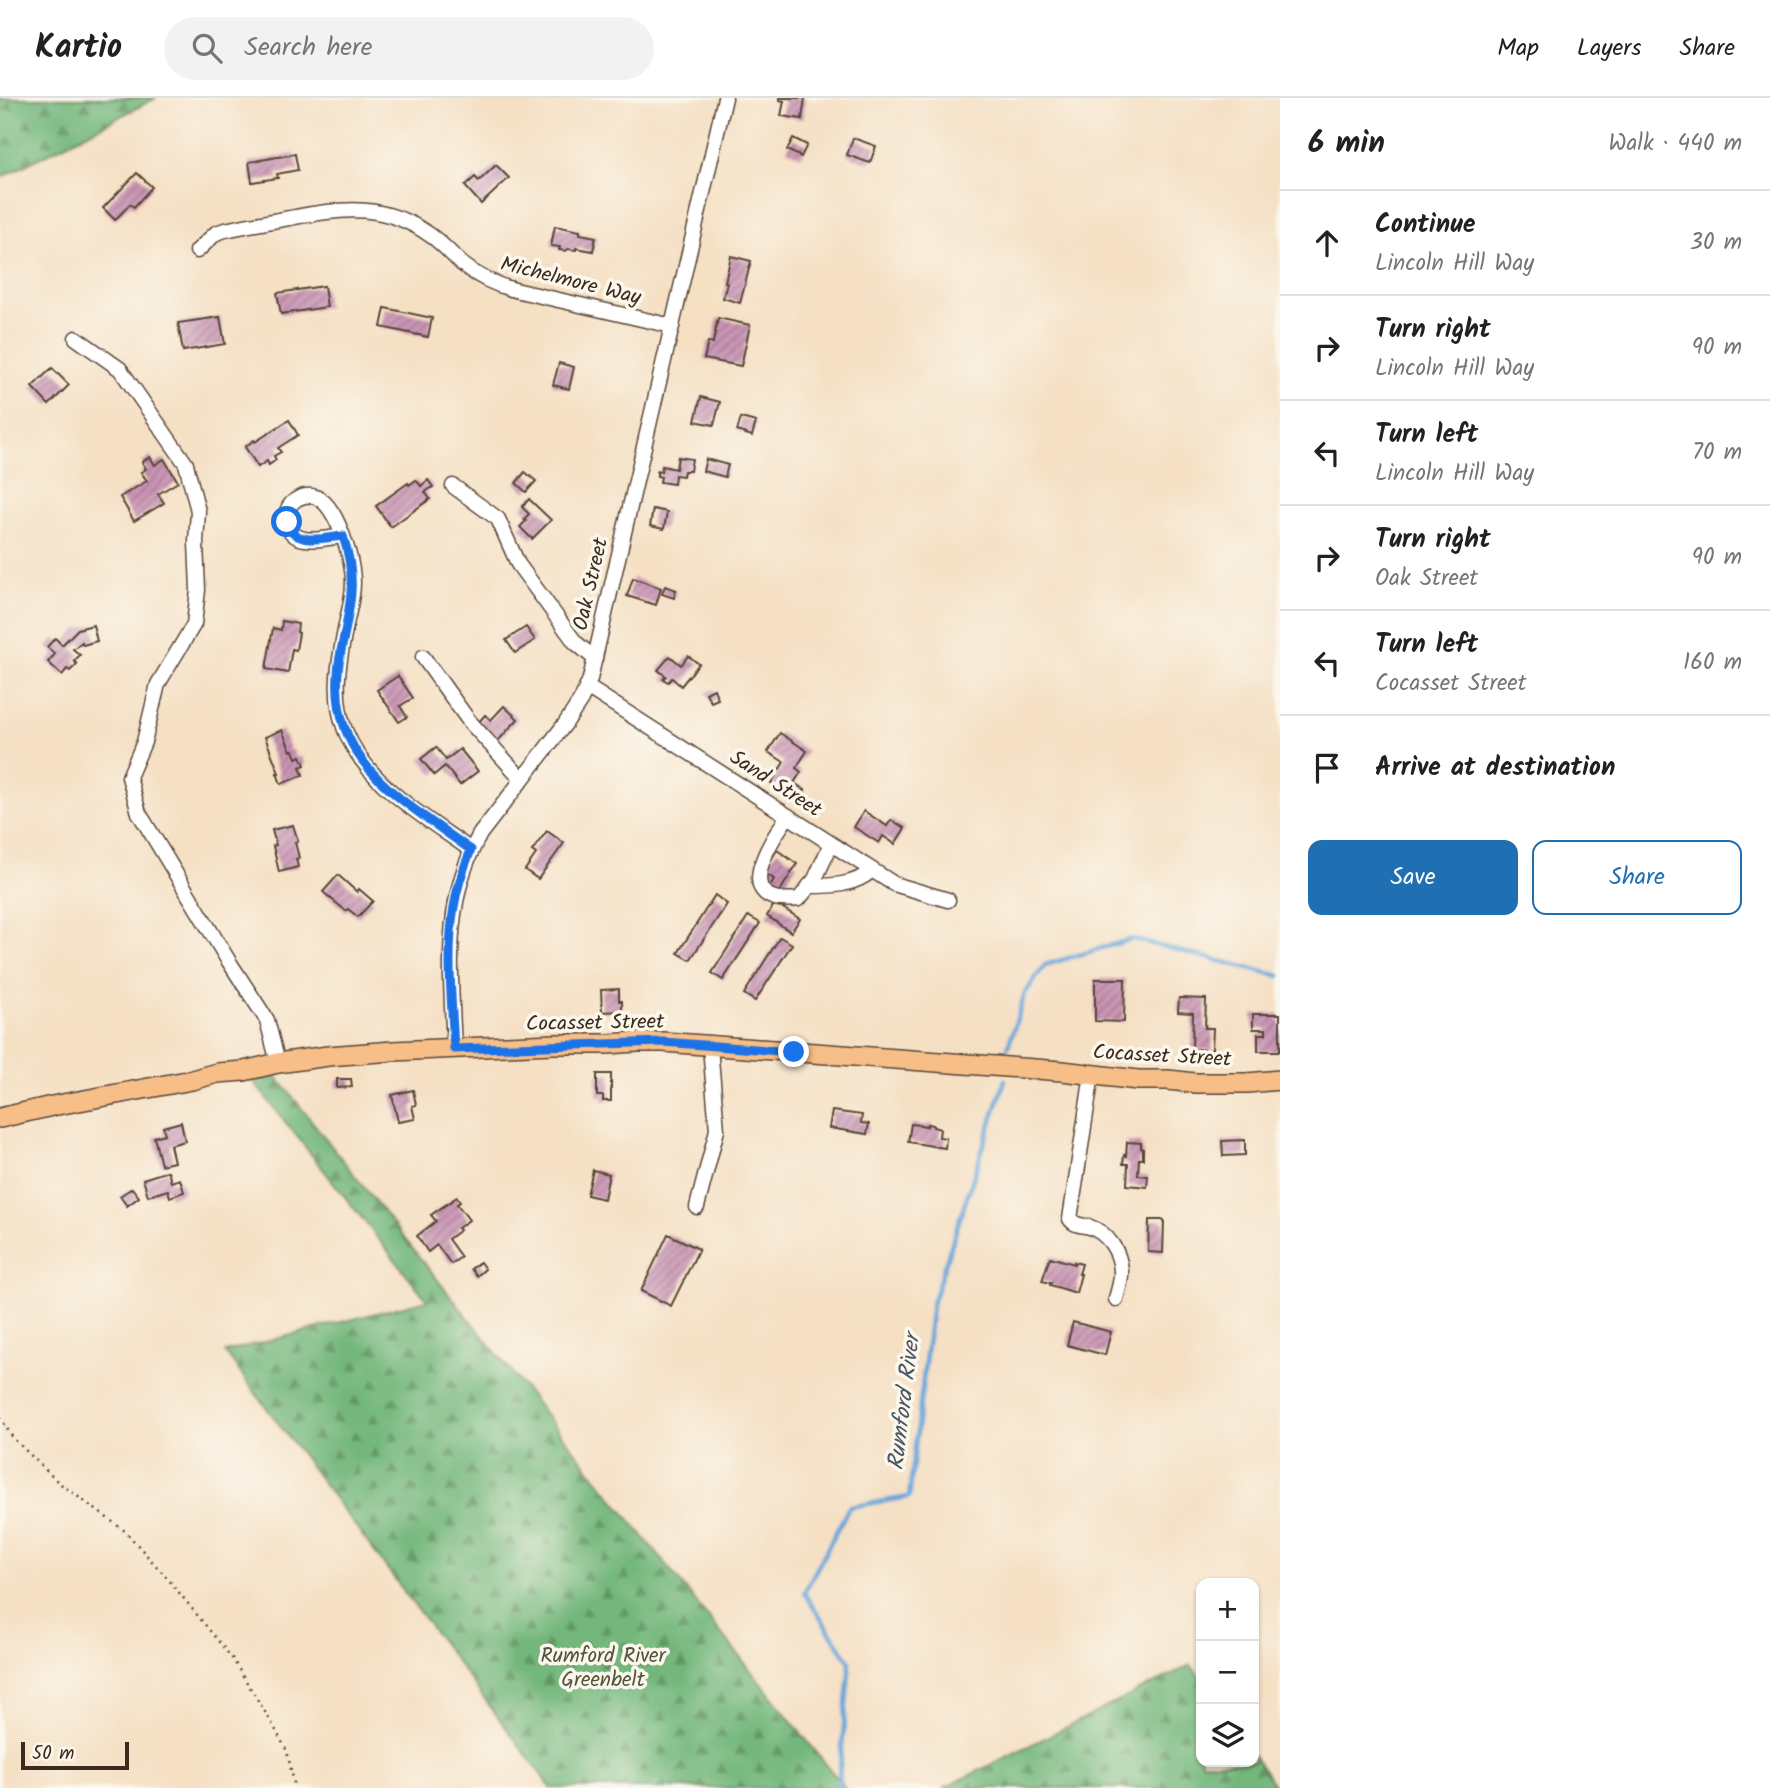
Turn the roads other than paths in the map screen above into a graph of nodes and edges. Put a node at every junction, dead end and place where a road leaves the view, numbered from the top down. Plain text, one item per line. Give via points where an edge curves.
1 (725, 98) edge
2 (197, 251) dead end
3 (672, 326) junction
4 (76, 338) dead end
5 (453, 486) dead end
6 (343, 536) dead end
7 (423, 657) dead end
8 (595, 659) junction
9 (587, 687) junction
10 (522, 779) junction
11 (788, 816) junction
12 (831, 844) junction
13 (471, 850) junction
14 (872, 870) junction
15 (809, 886) junction
16 (948, 900) dead end
17 (710, 1046) junction
18 (454, 1049) junction
19 (278, 1063) junction
20 (1092, 1074) junction
21 (1280, 1080) edge
22 (0, 1118) edge
23 (697, 1208) dead end
24 (1116, 1298) dead end

1 - 3 street, Oak Street
2 - 3 street, Michelmore Way via 225,230 321,212 369,210 418,227 491,283
3 - 8 street, Oak Street
4 - 19 street via 120,369 186,464 198,511 194,624 158,684 144,742 129,777 139,813 267,1020
5 - 8 street via 498,519 518,564 575,642
6 - 13 street via 353,581 338,676 346,732 377,779
7 - 10 street via 468,721
8 - 9 street, Oak Street
9 - 10 street, Oak Street
9 - 11 street, Sand Street
10 - 13 street, Oak Street
11 - 12 street, Sand Street
11 - 15 street via 760,866 761,890 769,897 788,900 799,899
12 - 14 street, Sand Street
12 - 15 street
13 - 18 street, Oak Street via 457,890 451,931
14 - 15 street via 848,883
14 - 16 street, Sand Street via 894,884
17 - 18 main road, Cocasset Street via 636,1042
17 - 20 main road, Cocasset Street
17 - 23 street via 717,1130
18 - 19 main road, Cocasset Street
19 - 22 main road, Cocasset Street
20 - 21 main road, Cocasset Street via 1195,1083
20 - 24 street via 1070,1219 1111,1241 1121,1273

